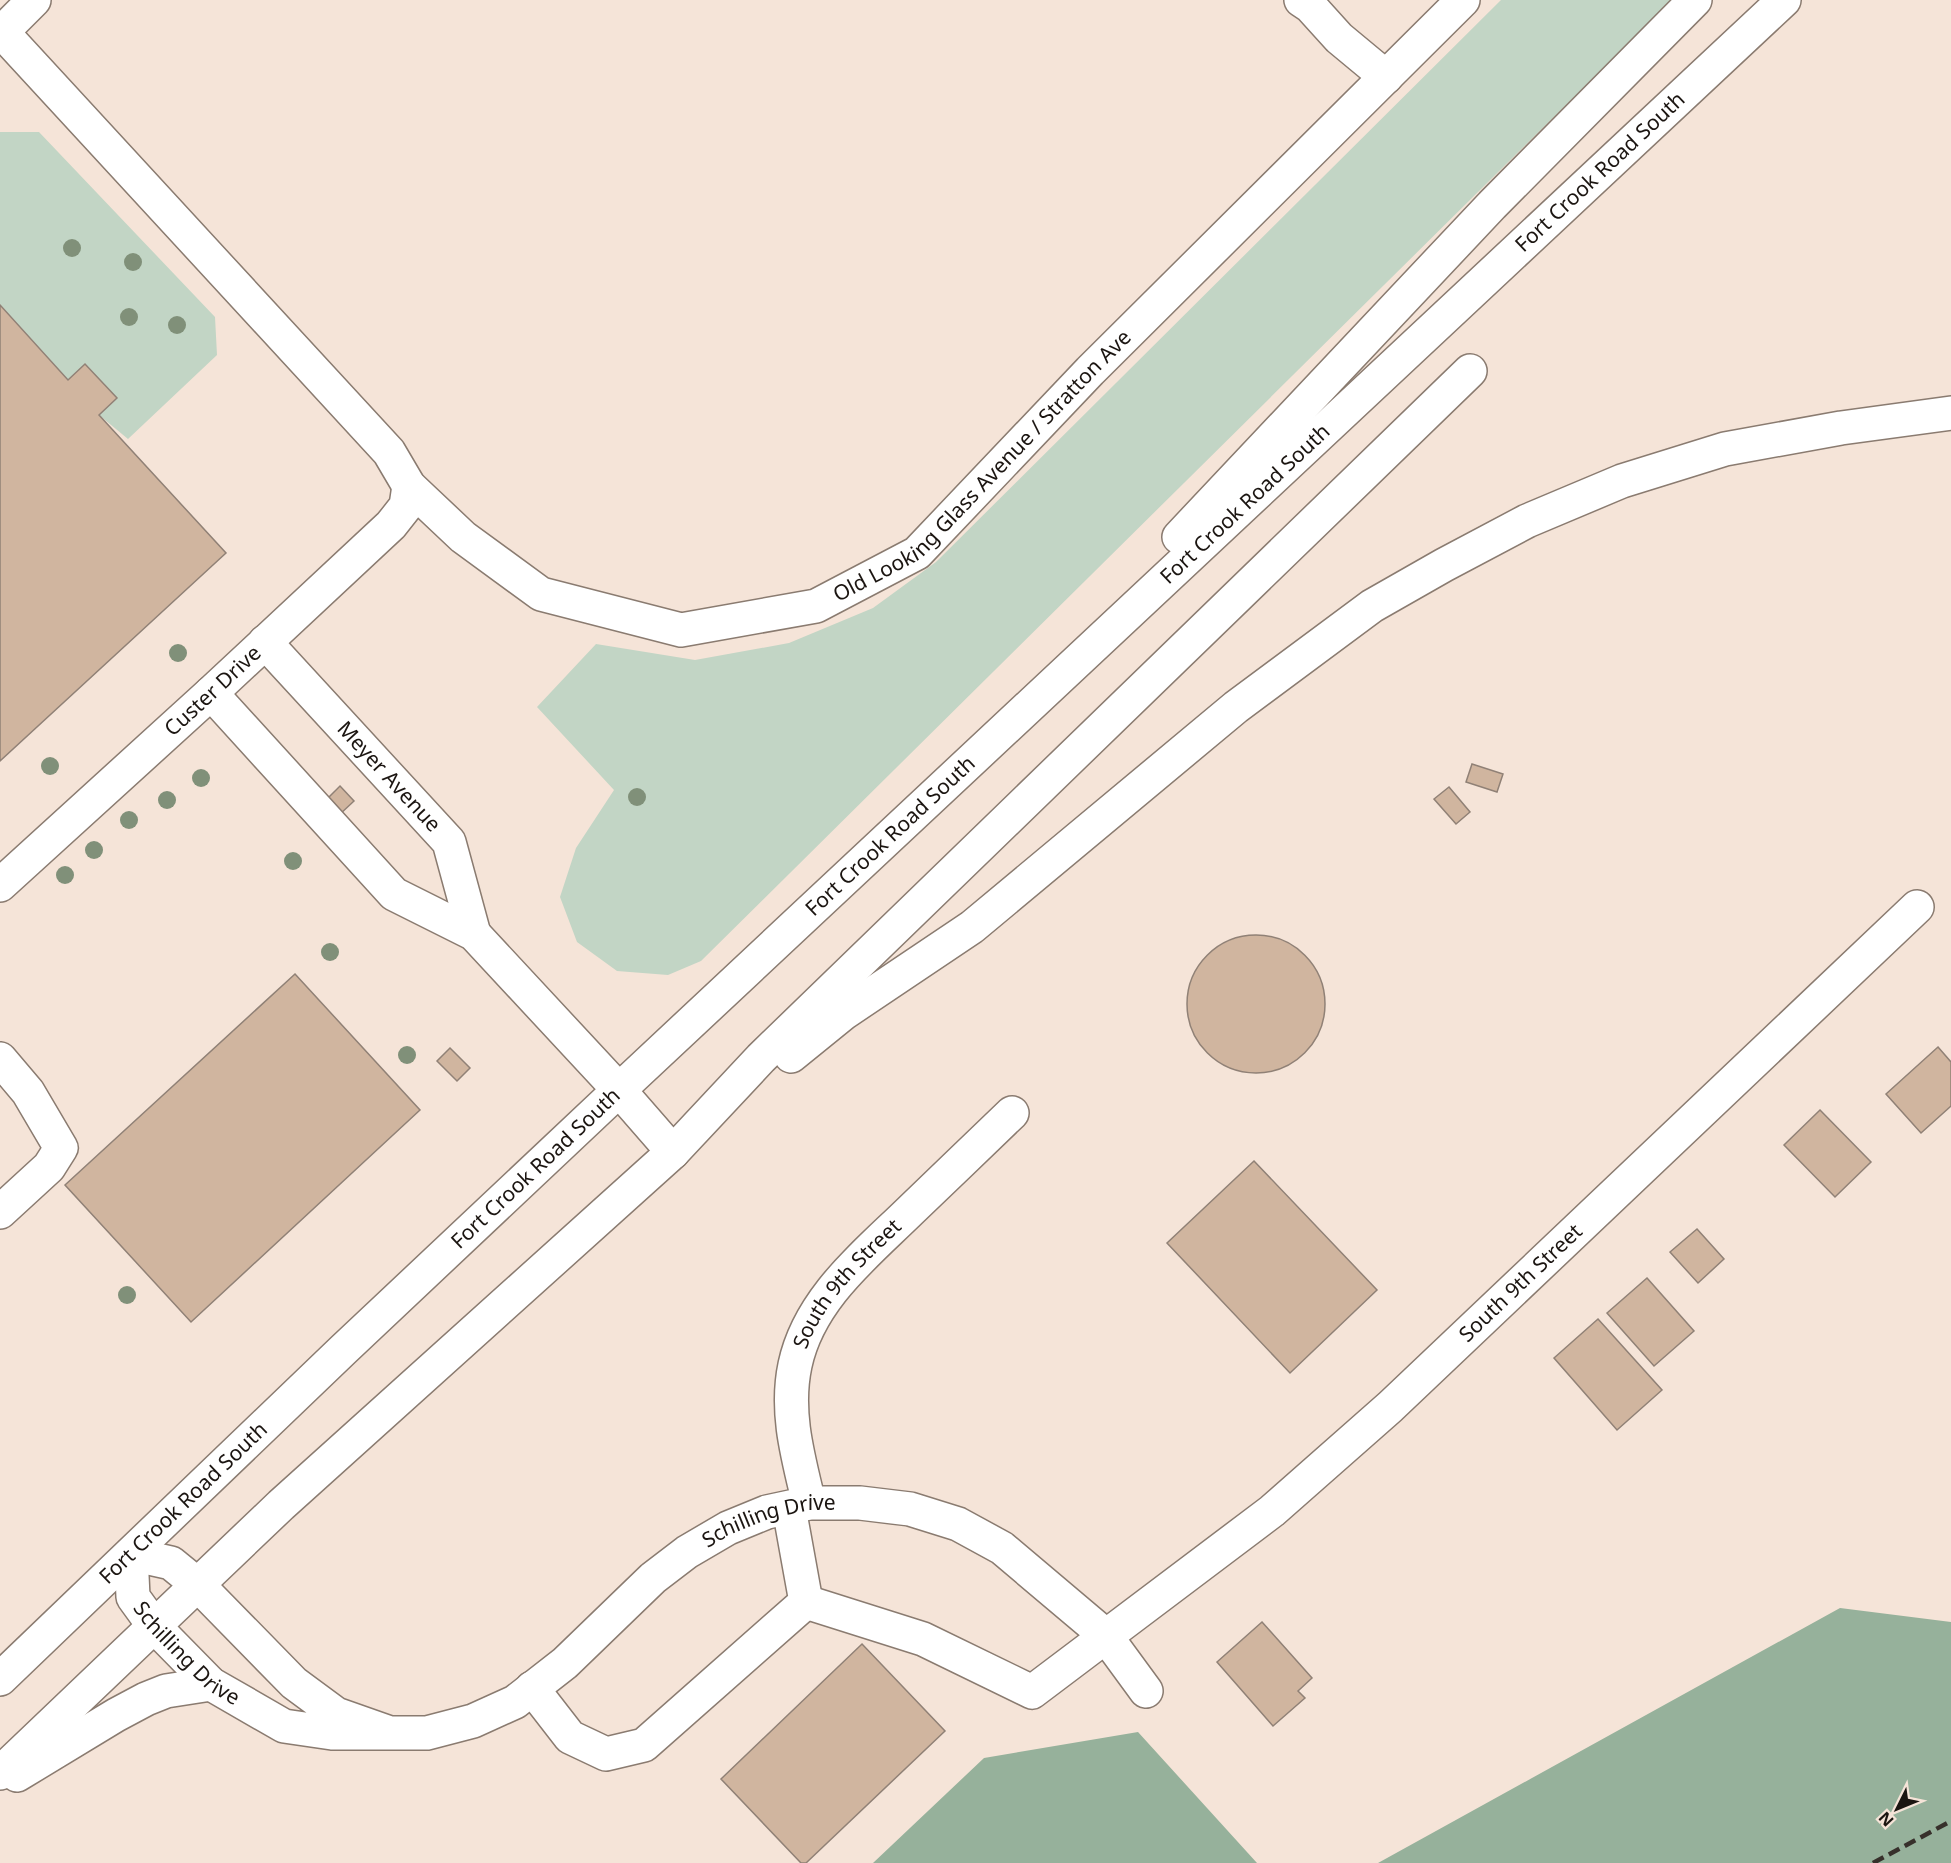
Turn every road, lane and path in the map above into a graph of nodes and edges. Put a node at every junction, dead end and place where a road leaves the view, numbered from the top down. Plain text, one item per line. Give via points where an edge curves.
1 (34, 0) edge
2 (1463, 0) edge
3 (1695, 0) edge
4 (1784, 0) edge
5 (1307, 2) edge
6 (1386, 77) junction
7 (1470, 371) dead end
8 (1951, 413) edge
9 (409, 486) junction
10 (265, 642) junction
11 (211, 693) junction
12 (953, 776) junction
13 (0, 885) edge
14 (1917, 907) dead end
15 (474, 934) junction
16 (0, 1059) edge
17 (619, 1090) junction
18 (1012, 1113) dead end
19 (673, 1152) junction
20 (0, 1212) edge
21 (799, 1505) junction
22 (131, 1554) junction
23 (198, 1585) junction
24 (806, 1602) junction
25 (154, 1626) junction
26 (1106, 1635) junction
27 (0, 1679) edge
28 (211, 1684) junction
29 (532, 1688) junction
30 (1146, 1691) dead end
31 (390, 1733) junction
32 (0, 1773) edge
33 (0, 1785) edge

1 - 9 main road, Old Looking Glass Avenue / Stratton Ave via 2,32 389,452
2 - 6 main road, Old Looking Glass Avenue / Stratton Ave
3 - 12 main road via 1492,205
4 - 12 main road, Fort Crook Road South
5 - 6 main road via 1339,38
6 - 9 main road, Old Looking Glass Avenue / Stratton Ave via 1090,371 917,553 816,606 681,630 541,594 463,537
7 - 19 main road via 761,1058
8 - 19 main road via 1725,449 1622,481 1527,521 1372,606 1236,707 972,927 844,1013
9 - 10 main road, Custer Drive via 406,506 391,525
10 - 11 main road, Custer Drive
10 - 15 main road, Meyer Avenue via 449,842
11 - 13 main road, Custer Drive
11 - 15 main road, Meyer Avenue via 394,894
12 - 17 main road, Fort Crook Road South
14 - 26 main road, South 9th Street via 1390,1407 1272,1511
15 - 17 main road, Meyer Avenue
16 - 20 main road via 28,1092 61,1148 49,1167
17 - 19 main road, Meyer Avenue
17 - 22 main road, Fort Crook Road South
18 - 21 main road, South 9th Street via 848,1271 821,1304 795,1364 791,1402
19 - 23 main road via 281,1505
21 - 24 main road, South 9th Street
21 - 26 main road, Schilling Drive via 860,1503 910,1509 958,1524 1002,1548
21 - 29 main road, Schilling Drive via 767,1512 728,1528 687,1552 653,1578 566,1663
22 - 23 main road, Schilling Drive via 171,1563
22 - 25 main road, Schilling Drive via 134,1597
22 - 27 main road, Fort Crook Road South
23 - 25 main road
23 - 31 main road, Schilling Drive via 294,1683 336,1714
24 - 26 main road, South 9th Street via 923,1639 1032,1692
24 - 29 main road via 644,1744 606,1754 570,1737
25 - 28 main road, Schilling Drive
25 - 32 main road
26 - 30 main road, Schilling Drive
28 - 31 main road, Schilling Drive via 284,1726 332,1733
28 - 33 main road via 146,1698
29 - 31 main road, Schilling Drive via 514,1702 474,1721 427,1733

